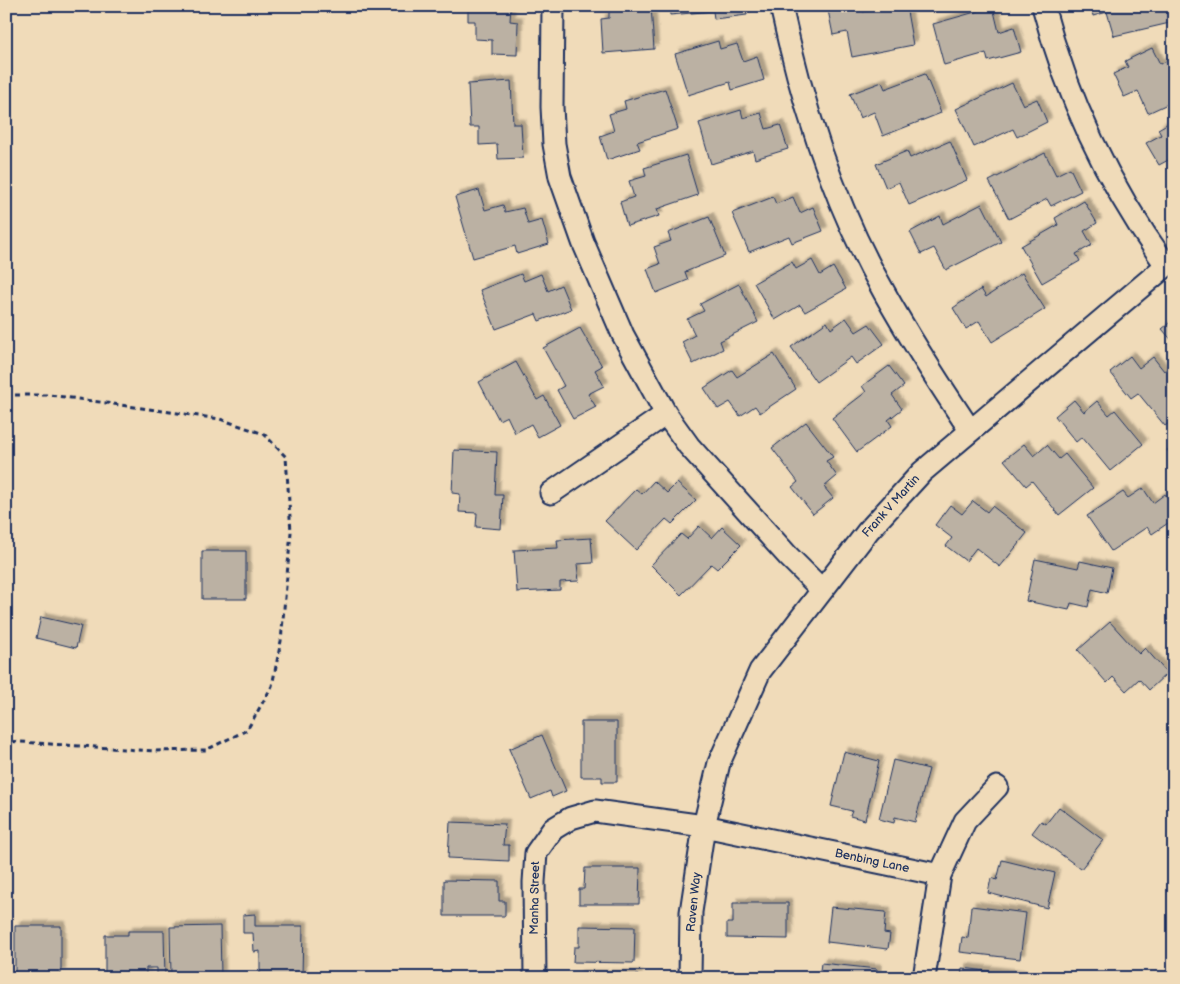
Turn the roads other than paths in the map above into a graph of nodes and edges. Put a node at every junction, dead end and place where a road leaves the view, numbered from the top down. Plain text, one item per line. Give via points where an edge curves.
1 (553, 6) edge
2 (781, 6) edge
3 (1043, 6) edge
4 (1170, 262) edge
5 (666, 414) junction
6 (970, 430) junction
7 (551, 493) dead end
8 (821, 589) junction
9 (996, 787) dead end
10 (704, 826) junction
11 (940, 875) junction
12 (535, 978) edge
13 (690, 978) edge
14 (924, 978) edge

1 - 5 street via 552,108 560,177 603,291
2 - 6 street via 813,126 843,208 883,291
3 - 4 street via 1082,122 1114,188 1135,223
4 - 6 street, Frank V Martin
5 - 7 street
5 - 8 street via 716,478
6 - 8 street, Frank V Martin via 894,501
8 - 10 street, Frank V Martin via 760,671 719,763
9 - 11 street via 965,822
10 - 11 street, Benbing Lane
10 - 12 street, Manha Street via 595,811 571,818 553,829 536,853
10 - 13 street, Raven Way via 691,912
11 - 14 street

